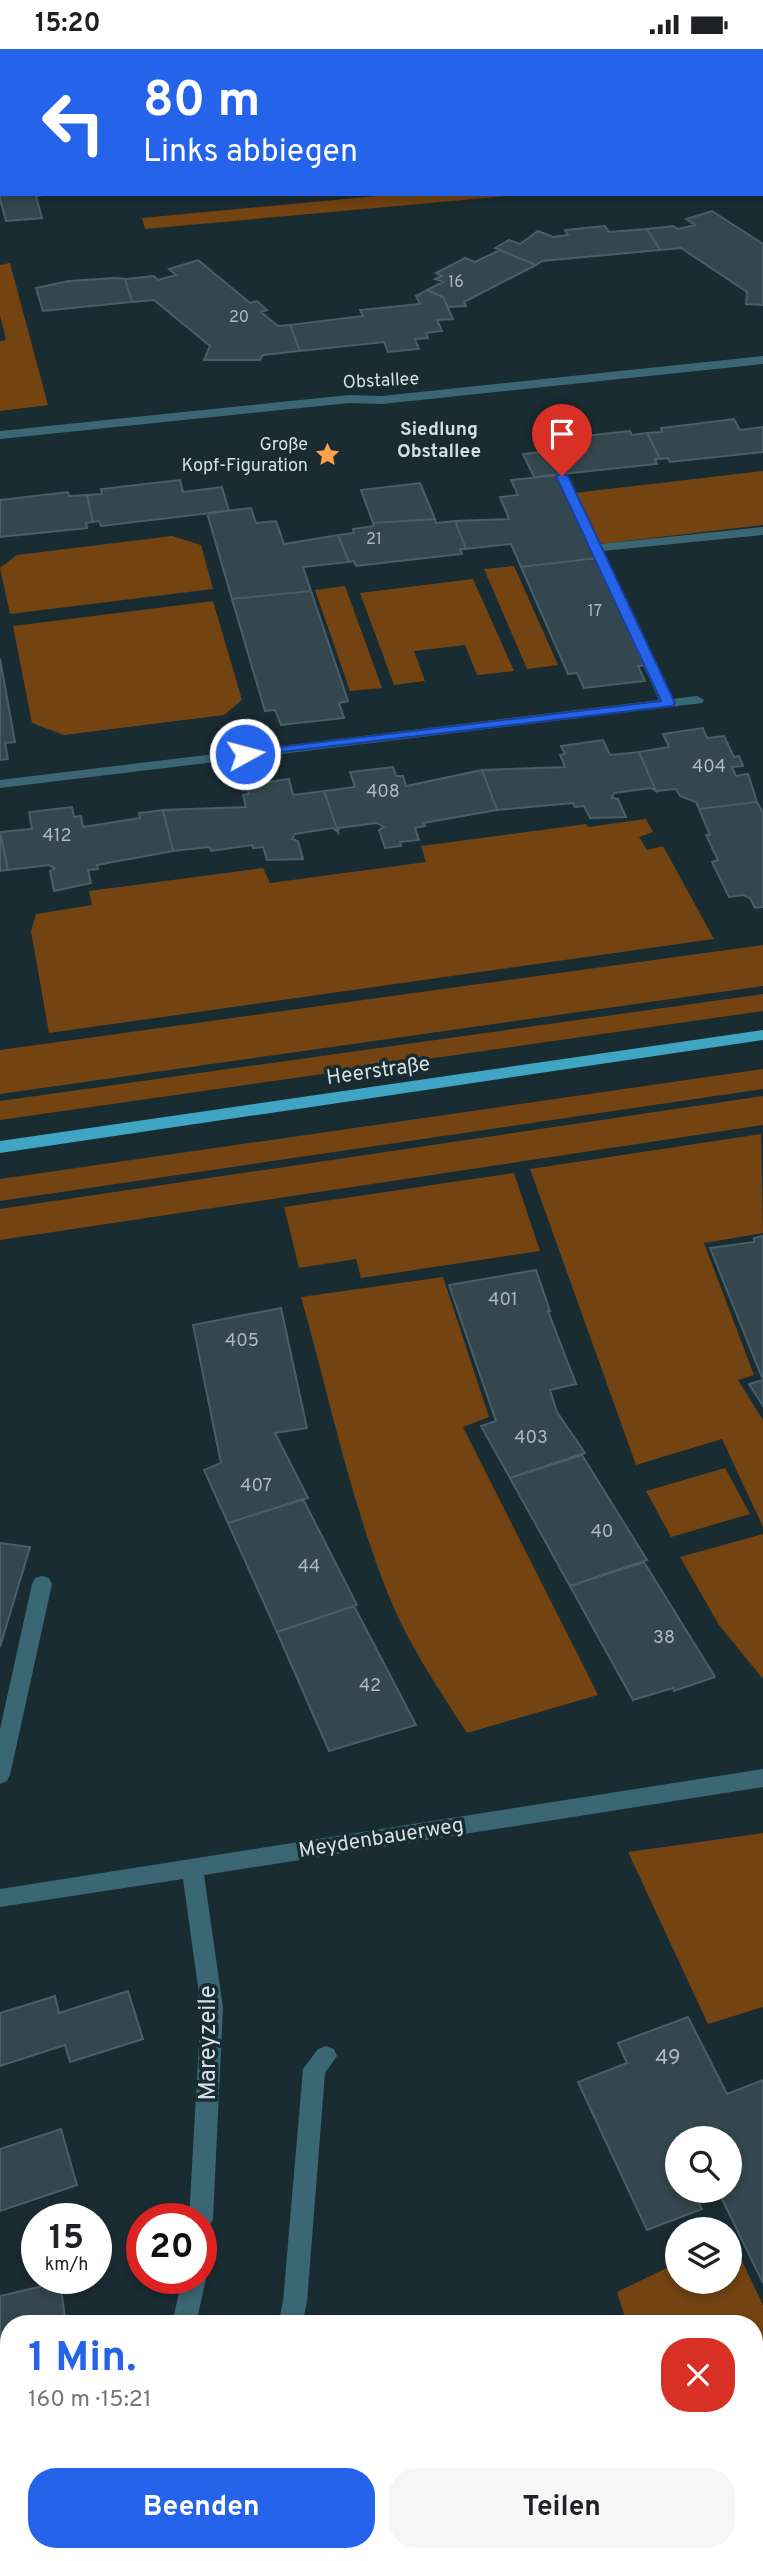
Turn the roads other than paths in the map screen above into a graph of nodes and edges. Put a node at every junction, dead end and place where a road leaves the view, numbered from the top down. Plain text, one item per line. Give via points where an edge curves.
1 (763, 360) edge
2 (0, 435) edge
3 (562, 476) dead end
4 (763, 531) edge
5 (597, 548) junction
6 (697, 700) dead end
7 (668, 703) junction
8 (0, 784) edge
9 (763, 1035) edge
10 (0, 1147) edge
11 (42, 1584) dead end
12 (0, 1775) edge
13 (763, 1778) edge
14 (192, 1868) junction
15 (0, 1898) edge
16 (327, 2056) dead end
17 (202, 2203) edge
18 (191, 2294) edge
19 (186, 2315) edge
20 (292, 2315) edge

1 - 2 street, Obstallee
3 - 5 street
4 - 5 street
5 - 7 street
6 - 7 street
7 - 8 street
9 - 10 main road, Heerstraße
11 - 12 street
13 - 14 street, Meydenbauerweg
14 - 15 street, Meydenbauerweg
14 - 17 street, Mareyzeile via 212,2008
16 - 20 street via 314,2069
18 - 19 street

